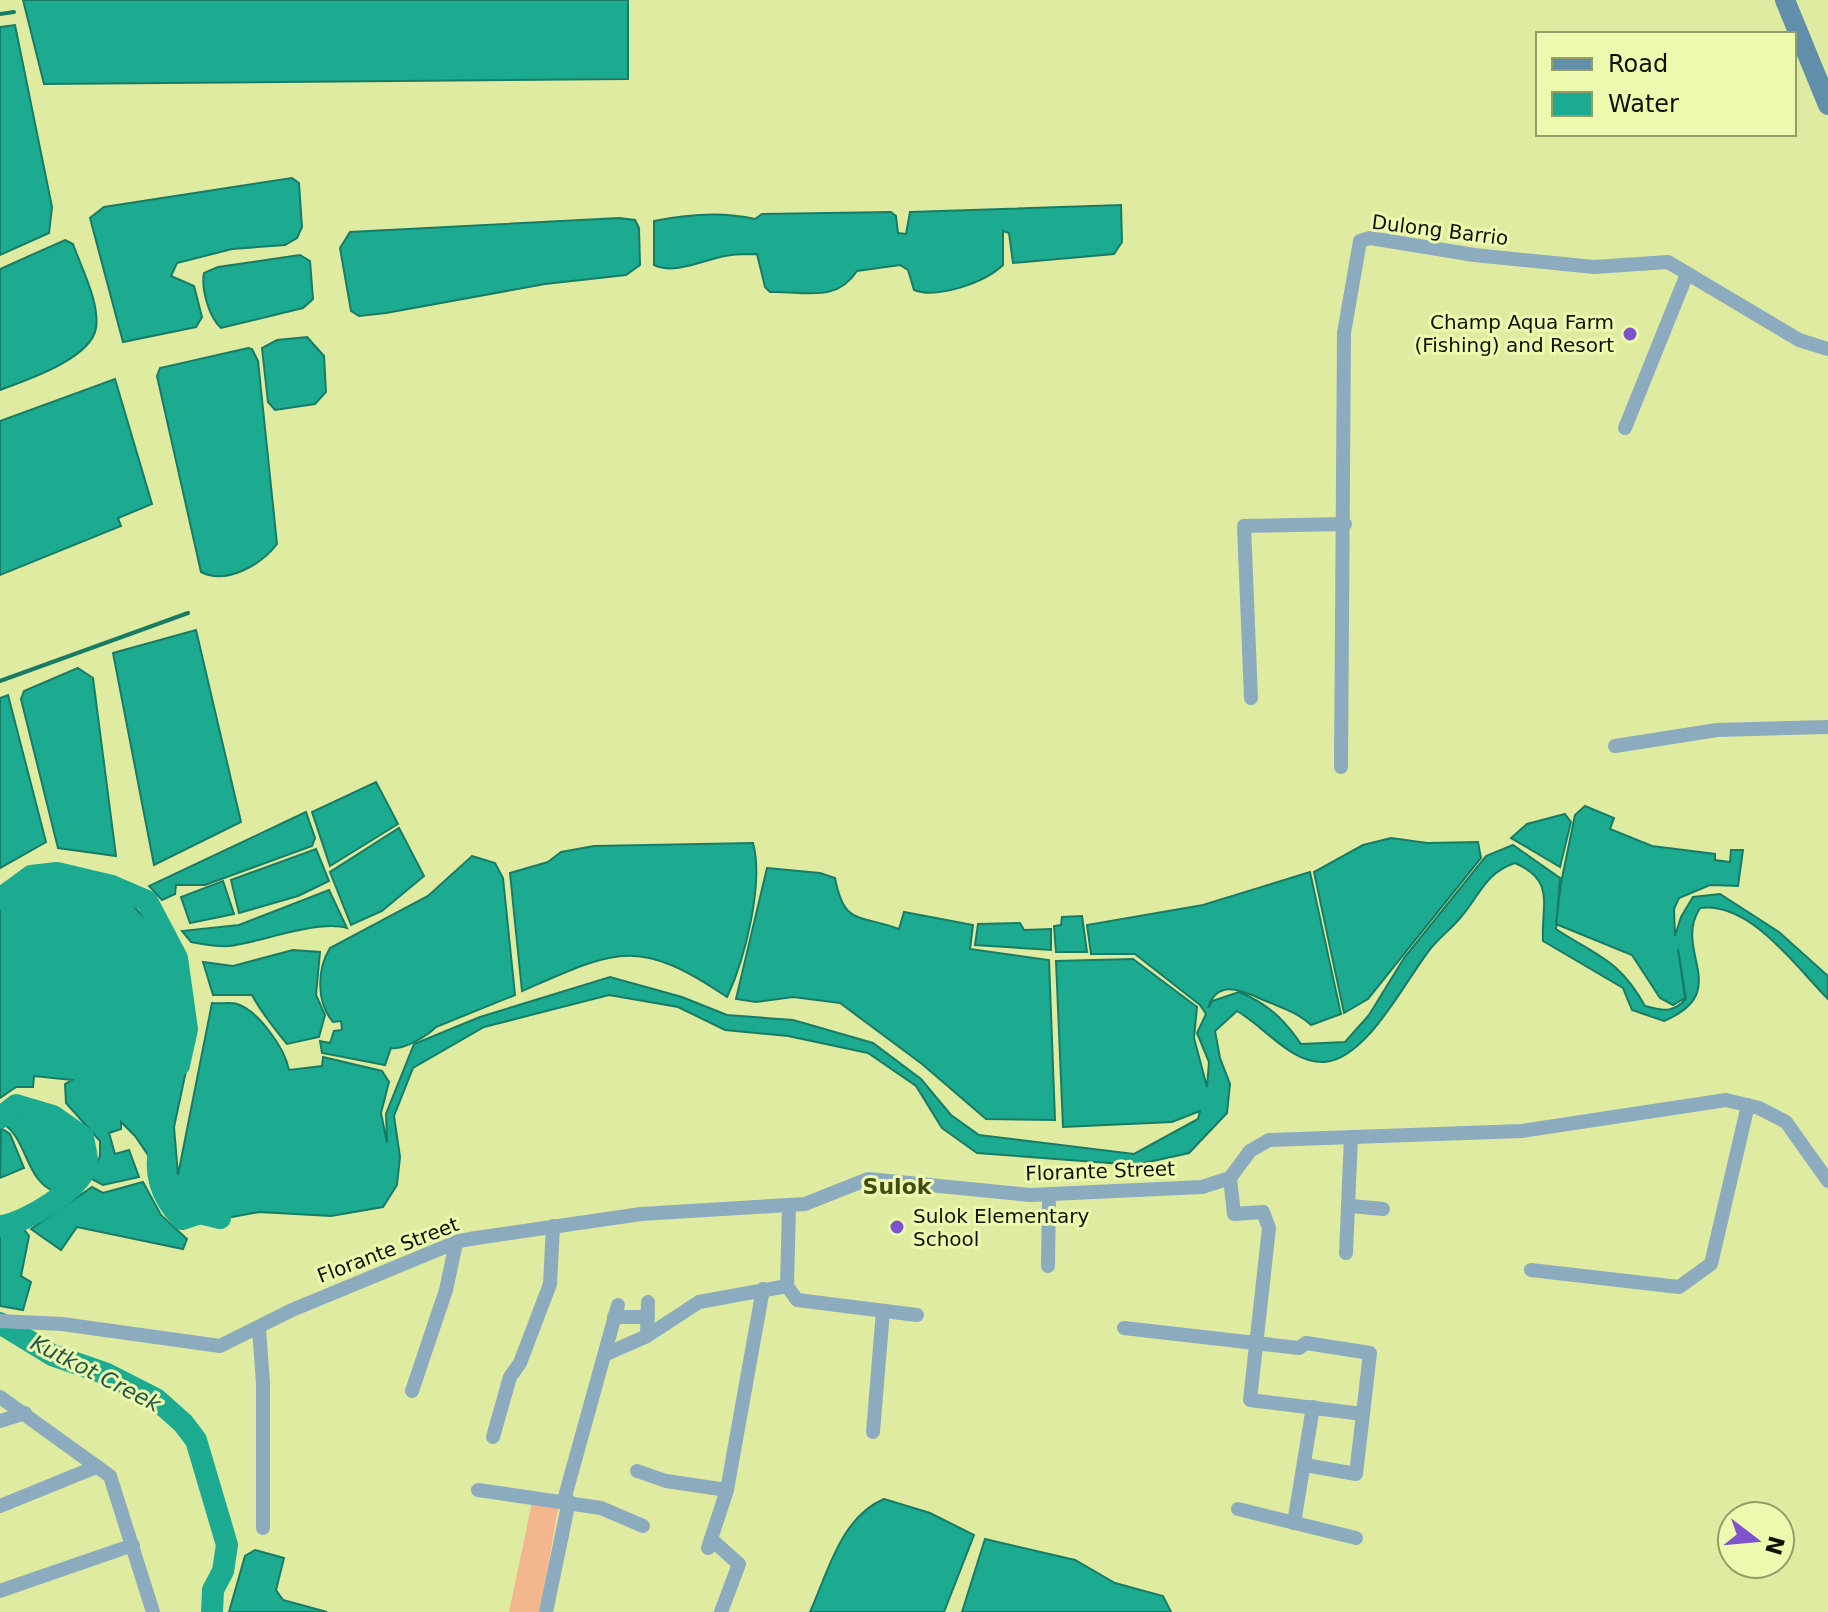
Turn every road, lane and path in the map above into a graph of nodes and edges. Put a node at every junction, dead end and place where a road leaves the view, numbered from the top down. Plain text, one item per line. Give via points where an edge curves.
1 (1785, 0) edge
2 (1828, 105) edge
3 (1687, 274) junction
4 (1828, 349) edge
5 (1625, 428) dead end
6 (1345, 524) junction
7 (1251, 698) dead end
8 (1828, 727) edge
9 (1615, 746) dead end
10 (1341, 767) dead end
11 (1748, 1105) junction
12 (1351, 1137) junction
13 (1230, 1178) junction
14 (1828, 1181) edge
15 (1049, 1196) junction
16 (789, 1206) junction
17 (1351, 1206) junction
18 (1383, 1209) dead end
19 (553, 1226) junction
20 (456, 1243) junction
21 (1346, 1253) dead end
22 (1048, 1266) dead end
23 (1531, 1270) dead end
24 (787, 1286) junction
25 (763, 1289) junction
26 (883, 1311) junction
27 (917, 1315) dead end
28 (0, 1321) edge
29 (1124, 1328) dead end
30 (259, 1329) junction
31 (647, 1336) junction
32 (1256, 1341) junction
33 (606, 1354) junction
34 (412, 1391) dead end
35 (0, 1397) edge
36 (1313, 1407) junction
37 (25, 1413) junction
38 (1363, 1414) junction
39 (0, 1421) edge
40 (873, 1432) dead end
41 (493, 1437) dead end
42 (1305, 1465) junction
43 (96, 1467) junction
44 (637, 1471) dead end
45 (478, 1490) dead end
46 (727, 1490) junction
47 (566, 1501) junction
48 (0, 1506) edge
49 (1238, 1509) dead end
50 (1294, 1523) junction
51 (643, 1526) dead end
52 (263, 1528) dead end
53 (1356, 1538) dead end
54 (133, 1545) junction
55 (0, 1591) edge
56 (154, 1612) edge
57 (546, 1612) edge
58 (721, 1612) edge

1 - 2 main road
3 - 4 street, Dulong Barrio via 1799,340
3 - 5 street
3 - 6 street, Dulong Barrio via 1668,262 1594,267 1370,238 1360,241 1344,333
6 - 7 street via 1244,526
6 - 10 street, Dulong Barrio
8 - 9 street via 1717,730
11 - 12 street via 1726,1100 1522,1131
11 - 14 street via 1786,1122
11 - 23 street via 1711,1264 1703,1272 1679,1287
12 - 13 street via 1269,1140 1250,1151
12 - 17 street
13 - 15 street, Florante Street via 1202,1187
13 - 32 street via 1234,1214 1263,1212 1269,1228
15 - 16 street, Florante Street via 868,1179 817,1201
15 - 22 street
16 - 19 street, Florante Street via 641,1214
16 - 24 street
17 - 18 street
17 - 21 street
19 - 20 street, Florante Street
19 - 41 street via 550,1284 510,1377
20 - 30 street, Florante Street via 292,1310
20 - 34 street
24 - 25 street
24 - 26 street via 797,1300
25 - 31 street via 699,1302
25 - 46 street
26 - 27 street
26 - 40 street
28 - 30 street, Florante Street via 62,1324 220,1346
29 - 32 street
30 - 52 street
31 - 33 street
31 - 33 street via 648,1309 616,1311
32 - 36 street via 1250,1400
32 - 38 street via 1370,1353
33 - 47 street
35 - 37 street
36 - 38 street
36 - 42 street
37 - 39 street
37 - 43 street
38 - 42 street via 1356,1474
42 - 50 street
43 - 48 street
43 - 54 street via 110,1476
44 - 46 street
45 - 47 street
46 - 58 street via 710,1544 736,1557 739,1564
47 - 51 street via 601,1508
47 - 57 street
49 - 50 street
50 - 53 street
54 - 55 street
54 - 56 street

